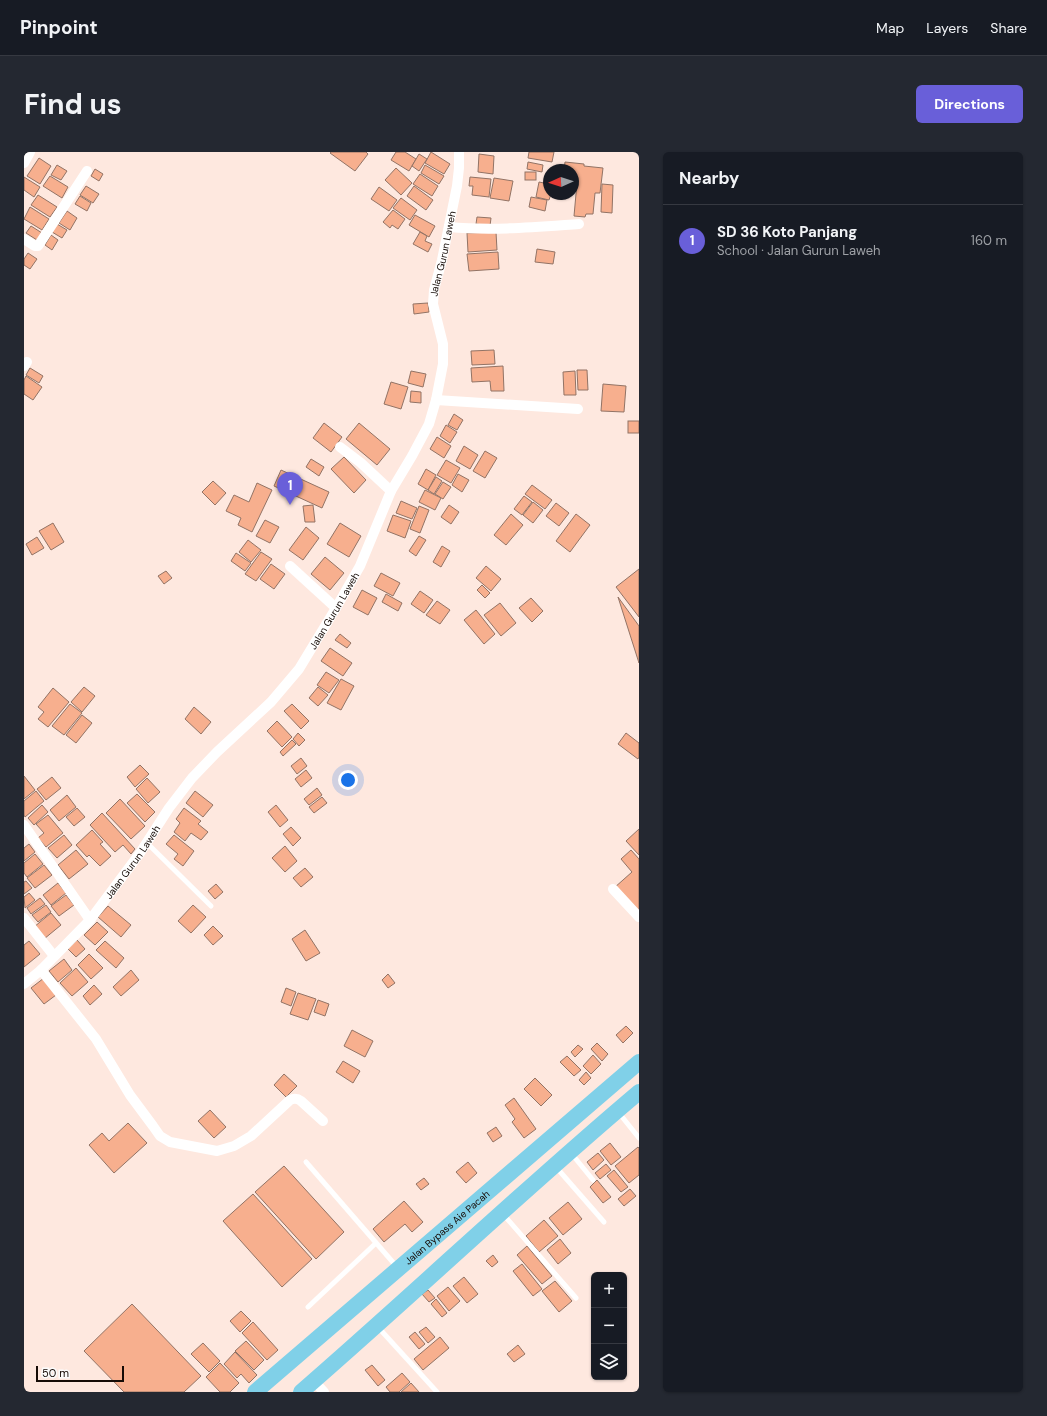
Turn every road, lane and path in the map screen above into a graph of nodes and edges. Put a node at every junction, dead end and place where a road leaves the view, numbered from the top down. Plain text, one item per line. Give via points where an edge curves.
1 (30, 152) edge
2 (459, 152) edge
3 (24, 163) edge
4 (87, 171) dead end
5 (579, 224) dead end
6 (449, 227) junction
7 (24, 239) edge
8 (436, 400) junction
9 (578, 409) dead end
10 (340, 447) dead end
11 (391, 491) junction
12 (290, 566) dead end
13 (336, 608) junction
14 (24, 825) edge
15 (147, 843) junction
16 (613, 889) dead end
17 (211, 906) dead end
18 (639, 917) edge
19 (24, 918) edge
20 (90, 920) junction
21 (54, 956) junction
22 (41, 970) junction
23 (24, 984) edge
24 (639, 1062) edge
25 (639, 1092) edge
26 (617, 1110) junction
27 (323, 1121) dead end
28 (639, 1138) edge
29 (570, 1151) junction
30 (306, 1162) dead end
31 (554, 1165) junction
32 (593, 1180) dead end
33 (502, 1213) junction
34 (604, 1222) dead end
35 (376, 1243) junction
36 (399, 1269) junction
37 (576, 1298) dead end
38 (308, 1307) dead end
39 (376, 1325) junction
40 (319, 1386) edge
41 (255, 1392) edge
42 (301, 1392) edge
43 (437, 1392) edge

1 - 3 street
2 - 6 street, Jalan Gurun Laweh via 457,186
4 - 7 street via 38,246
5 - 6 street via 471,229
6 - 8 street, Jalan Gurun Laweh via 434,290 433,304 443,344 443,364
8 - 9 street
8 - 11 street, Jalan Gurun Laweh via 429,424
10 - 11 street
11 - 13 street, Jalan Gurun Laweh via 360,566
12 - 13 street
13 - 15 street, Jalan Gurun Laweh via 299,669 271,702 192,778
14 - 20 street
15 - 17 lane
15 - 20 street, Jalan Gurun Laweh
16 - 18 street
19 - 21 street
20 - 21 street, Jalan Gurun Laweh
21 - 22 street, Jalan Gurun Laweh
22 - 23 street, Jalan Gurun Laweh
22 - 27 street via 96,1039 152,1126 160,1136 170,1142 217,1151 234,1146 251,1136 293,1098 298,1098
24 - 36 highway, Jalan Bypass Aie Pacah
25 - 26 highway
26 - 28 lane
26 - 29 highway
29 - 31 highway
29 - 32 lane
30 - 35 lane
31 - 33 highway
31 - 34 lane
33 - 37 lane
33 - 39 highway
35 - 36 lane
35 - 38 lane
36 - 41 highway, Jalan Bypass Aie Pacah
39 - 40 highway
39 - 43 lane
40 - 42 highway

